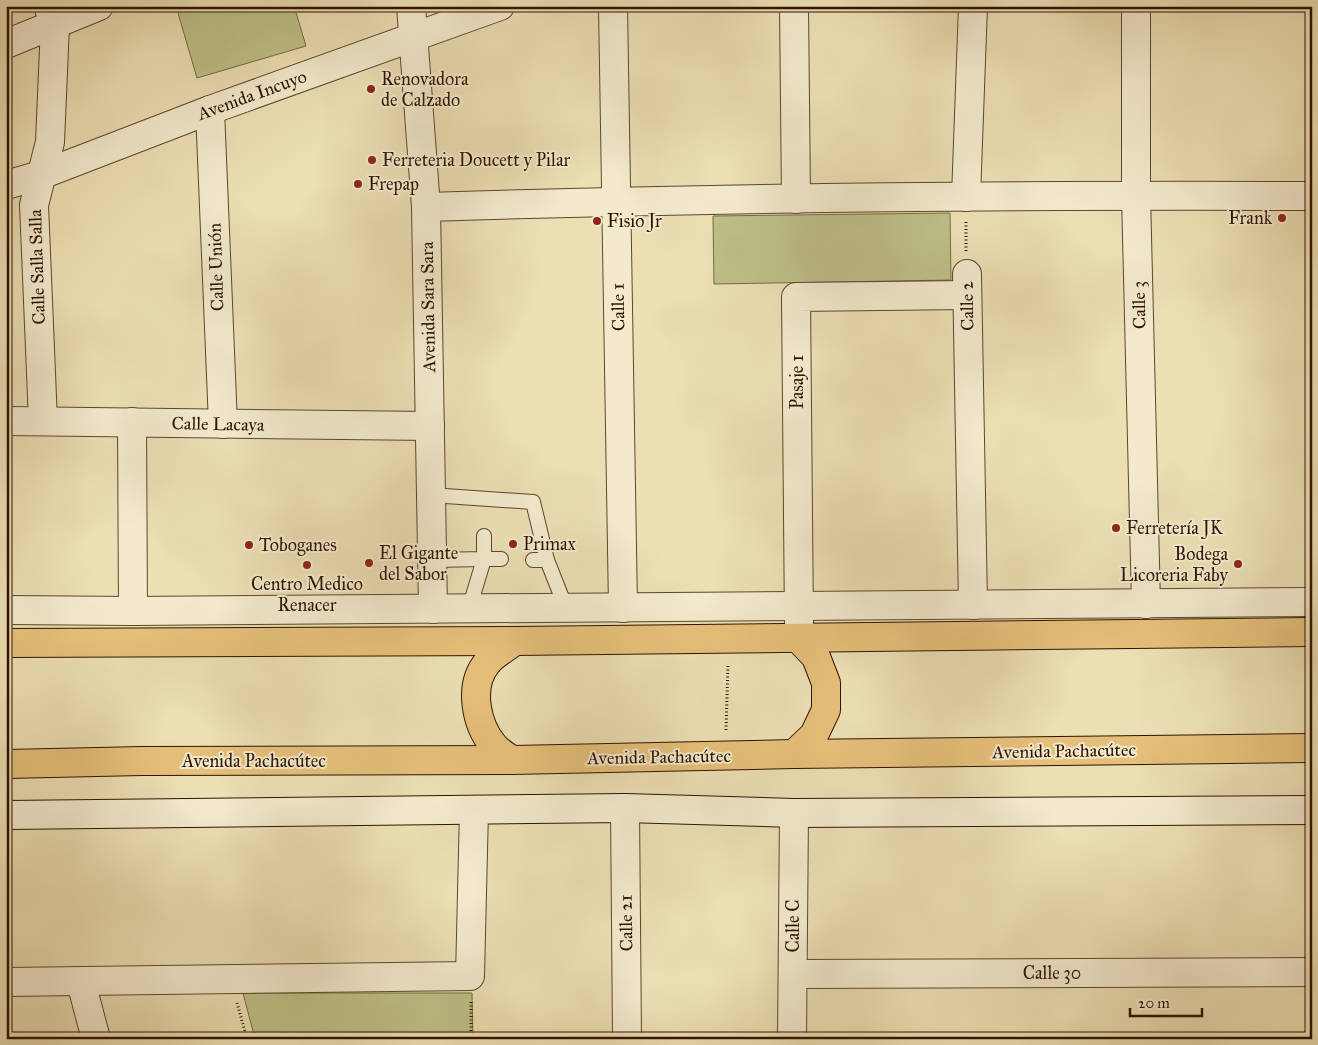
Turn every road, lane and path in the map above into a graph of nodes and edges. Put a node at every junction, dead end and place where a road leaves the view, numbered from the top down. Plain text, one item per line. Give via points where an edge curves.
1 (99, 6) edge
2 (411, 6) edge
3 (500, 6) edge
4 (613, 6) edge
5 (794, 6) edge
6 (973, 6) edge
7 (1136, 6) edge
8 (52, 16) edge
9 (415, 36) junction
10 (6, 44) edge
11 (210, 110) junction
12 (41, 175) junction
13 (6, 185) edge
14 (1136, 195) junction
15 (1312, 196) edge
16 (966, 197) junction
17 (796, 199) junction
18 (617, 201) junction
19 (426, 207) junction
20 (967, 284) junction
21 (6, 421) edge
22 (43, 421) junction
23 (132, 422) junction
24 (222, 424) junction
25 (430, 426) junction
26 (431, 495) junction
27 (484, 536) dead end
28 (484, 559) junction
29 (501, 559) dead end
30 (432, 560) junction
31 (1312, 602) edge
32 (1146, 604) junction
33 (973, 605) junction
34 (799, 606) junction
35 (566, 608) junction
36 (623, 608) junction
37 (433, 609) junction
38 (468, 609) junction
39 (6, 610) edge
40 (133, 611) junction
41 (1312, 632) edge
42 (728, 637) junction
43 (798, 638) junction
44 (515, 641) junction
45 (6, 643) edge
46 (1312, 748) edge
47 (794, 754) junction
48 (725, 756) junction
49 (512, 760) junction
50 (6, 764) edge
51 (625, 808) junction
52 (474, 810) junction
53 (1312, 810) edge
54 (794, 813) junction
55 (6, 815) edge
56 (1312, 972) edge
57 (793, 974) junction
58 (470, 976) junction
59 (231, 979) junction
60 (6, 982) edge
61 (80, 982) junction
62 (96, 1039) edge
63 (247, 1039) edge
64 (471, 1039) edge
65 (627, 1039) edge
66 (792, 1039) edge

1 - 8 street
2 - 9 street, Avenida Sara Sara
3 - 9 street, Avenida Incuyo
4 - 18 street, Calle 1
5 - 17 street
6 - 16 street
7 - 14 street, Calle 3
8 - 10 street
8 - 12 street, Calle Salla Salla via 50,142
9 - 11 street, Avenida Incuyo
9 - 19 street, Avenida Sara Sara
11 - 12 street, Avenida Incuyo
11 - 24 street, Calle Unión
12 - 13 street, Avenida Incuyo
12 - 22 street, Calle Salla Salla via 34,205
14 - 15 street
14 - 16 street
14 - 32 street, Calle 3
16 - 17 street
16 - 20 path, Calle 2
17 - 18 street
18 - 19 street
18 - 36 street, Calle 1
19 - 25 street, Avenida Sara Sara
20 - 33 street, Calle 2
20 - 34 street, Pasaje 1 via 796,297
21 - 22 street, Calle Lacaya
22 - 23 street, Calle Lacaya
23 - 24 street, Calle Lacaya
23 - 40 street
24 - 25 street, Calle Lacaya
25 - 26 street, Avenida Sara Sara
26 - 30 street, Avenida Sara Sara
26 - 35 lane via 483,502 533,502 540,560
27 - 28 lane
28 - 29 lane
28 - 30 lane
28 - 38 lane
30 - 37 street, Avenida Sara Sara
31 - 32 street
32 - 33 street
33 - 34 street
34 - 36 street
34 - 43 street, Pasaje 1
35 - 36 street
35 - 38 street
37 - 38 street
37 - 40 street
39 - 40 street
41 - 43 main road
42 - 43 main road
42 - 44 main road
42 - 48 path
43 - 47 main road via 816,657 826,683 826,710 814,735
44 - 45 main road
44 - 49 main road via 487,663 478,684 476,707 482,728 494,747
46 - 47 main road, Avenida Pachacútec
47 - 48 main road, Avenida Pachacútec
48 - 49 main road, Avenida Pachacútec
49 - 50 main road, Avenida Pachacútec
51 - 52 street
51 - 54 street
51 - 65 street, Calle 21
52 - 55 street
52 - 58 street
53 - 54 street
54 - 57 street, Calle C
56 - 57 street, Calle 30
57 - 66 street, Calle C
58 - 59 street
58 - 64 path
59 - 61 street
59 - 63 path
60 - 61 street
61 - 62 street

